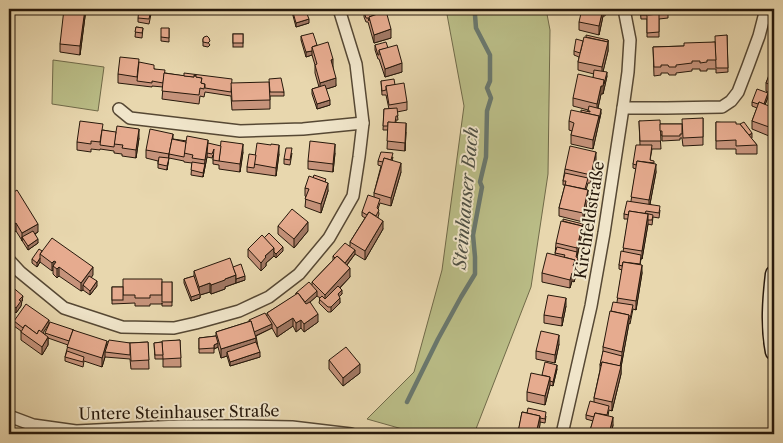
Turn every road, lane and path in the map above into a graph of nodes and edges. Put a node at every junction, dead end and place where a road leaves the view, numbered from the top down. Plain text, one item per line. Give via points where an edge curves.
1 (339, 9) edge
2 (624, 9) edge
3 (766, 9) edge
4 (119, 108) dead end
5 (623, 108) junction
6 (363, 123) junction
7 (9, 260) edge
8 (774, 274) edge
9 (774, 352) edge
10 (9, 416) edge
11 (351, 434) edge
12 (562, 434) edge

1 - 6 street via 356,64
2 - 5 street, Kirchfeldstraße via 630,40
3 - 5 street via 745,75 731,101 722,107
4 - 6 street via 130,118 240,130 303,129
5 - 12 street, Kirchfeldstraße via 591,306
6 - 7 street via 352,196 329,238 299,274 269,297 239,311 174,328 122,327 64,308
8 - 9 main road via 770,321
10 - 11 street, Untere Steinhauser Straße via 33,425 76,431 245,426 292,427

